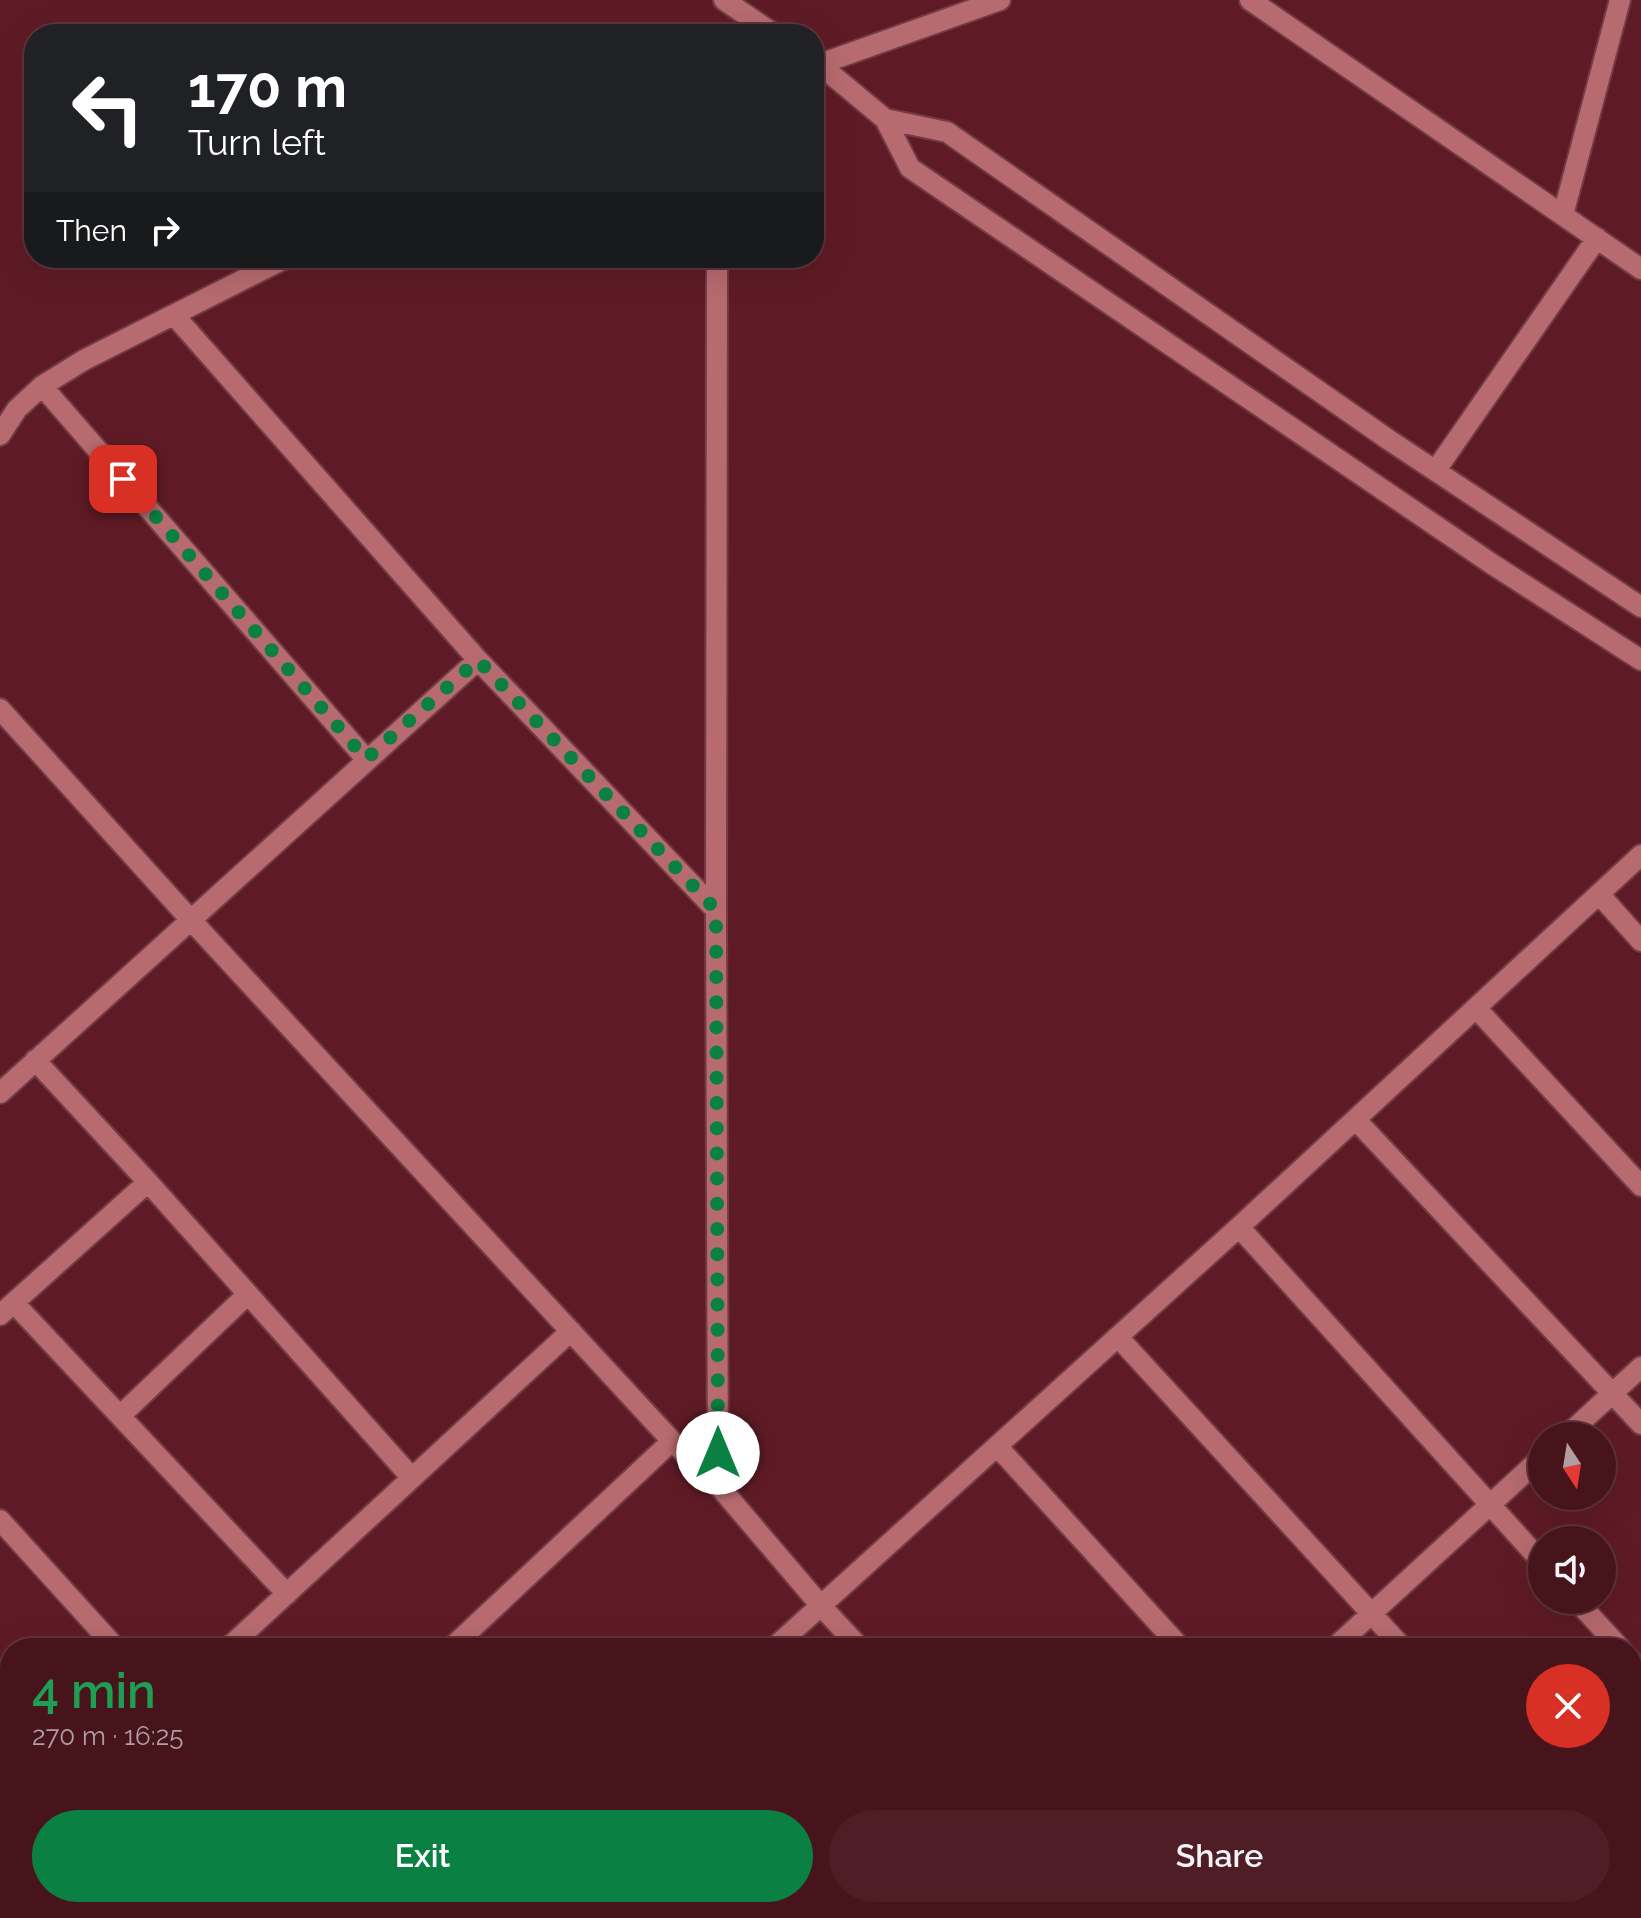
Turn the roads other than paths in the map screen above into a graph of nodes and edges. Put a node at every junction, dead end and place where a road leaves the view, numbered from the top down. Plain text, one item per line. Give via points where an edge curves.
1 (724, 0) edge
2 (1000, 0) edge
3 (1250, 0) edge
4 (1620, 0) edge
5 (745, 24) edge
6 (824, 60) edge
7 (824, 68) edge
8 (885, 119) junction
9 (1563, 215) junction
10 (1597, 238) junction
11 (266, 268) edge
12 (717, 268) edge
13 (1641, 269) edge
14 (174, 315) junction
15 (42, 386) junction
16 (0, 435) edge
17 (1436, 470) junction
18 (1641, 607) edge
19 (478, 660) junction
20 (1641, 660) edge
21 (0, 709) edge
22 (366, 759) junction
23 (1641, 855) edge
24 (1599, 894) junction
25 (716, 910) junction
26 (190, 919) junction
27 (1641, 941) edge
28 (1476, 1008) junction
29 (35, 1060) junction
30 (0, 1093) edge
31 (1356, 1120) junction
32 (148, 1182) junction
33 (1641, 1186) edge
34 (1239, 1227) junction
35 (248, 1294) junction
36 (7, 1309) edge
37 (571, 1331) junction
38 (1118, 1337) junction
39 (1641, 1367) edge
40 (1613, 1393) junction
41 (120, 1416) junction
42 (1581, 1422) edge
43 (1641, 1424) edge
44 (672, 1441) junction
45 (997, 1446) junction
46 (1528, 1470) edge
47 (412, 1478) junction
48 (718, 1485) junction
49 (1490, 1505) junction
50 (1, 1522) edge
51 (1528, 1547) edge
52 (287, 1594) junction
53 (821, 1606) junction
54 (1371, 1614) junction
55 (1589, 1614) edge
56 (107, 1638) edge
57 (239, 1638) edge
58 (462, 1638) edge
59 (785, 1638) edge
60 (851, 1638) edge
61 (1172, 1638) edge
62 (1345, 1638) edge
63 (1394, 1638) edge
64 (1611, 1638) edge

1 - 5 street
2 - 6 street
3 - 9 street
4 - 9 street
7 - 8 street
8 - 17 street via 947,132
8 - 20 street via 910,168
9 - 10 street
10 - 13 street
10 - 17 street
11 - 14 street
12 - 25 street
14 - 15 street
14 - 19 street
15 - 16 street via 17,409
15 - 22 street
17 - 18 street
19 - 22 street
19 - 25 street
21 - 26 street
22 - 26 street
23 - 24 street
24 - 27 street
24 - 28 street
25 - 48 street
26 - 29 street
26 - 37 street
28 - 31 street
28 - 33 street
29 - 30 street
29 - 32 street
31 - 34 street
31 - 40 street
32 - 35 street
32 - 36 street
34 - 38 street
34 - 49 street
35 - 41 street
35 - 47 street
36 - 41 street
37 - 44 street
37 - 47 street
38 - 45 street
38 - 54 street
39 - 40 street
40 - 42 street
40 - 43 street
41 - 52 street
44 - 48 street
44 - 58 street
45 - 53 street
45 - 61 street
46 - 49 street
47 - 52 street
48 - 53 street
49 - 51 street
49 - 54 street
50 - 56 street
52 - 57 street
53 - 59 street
53 - 60 street
54 - 62 street
54 - 63 street
55 - 64 street

